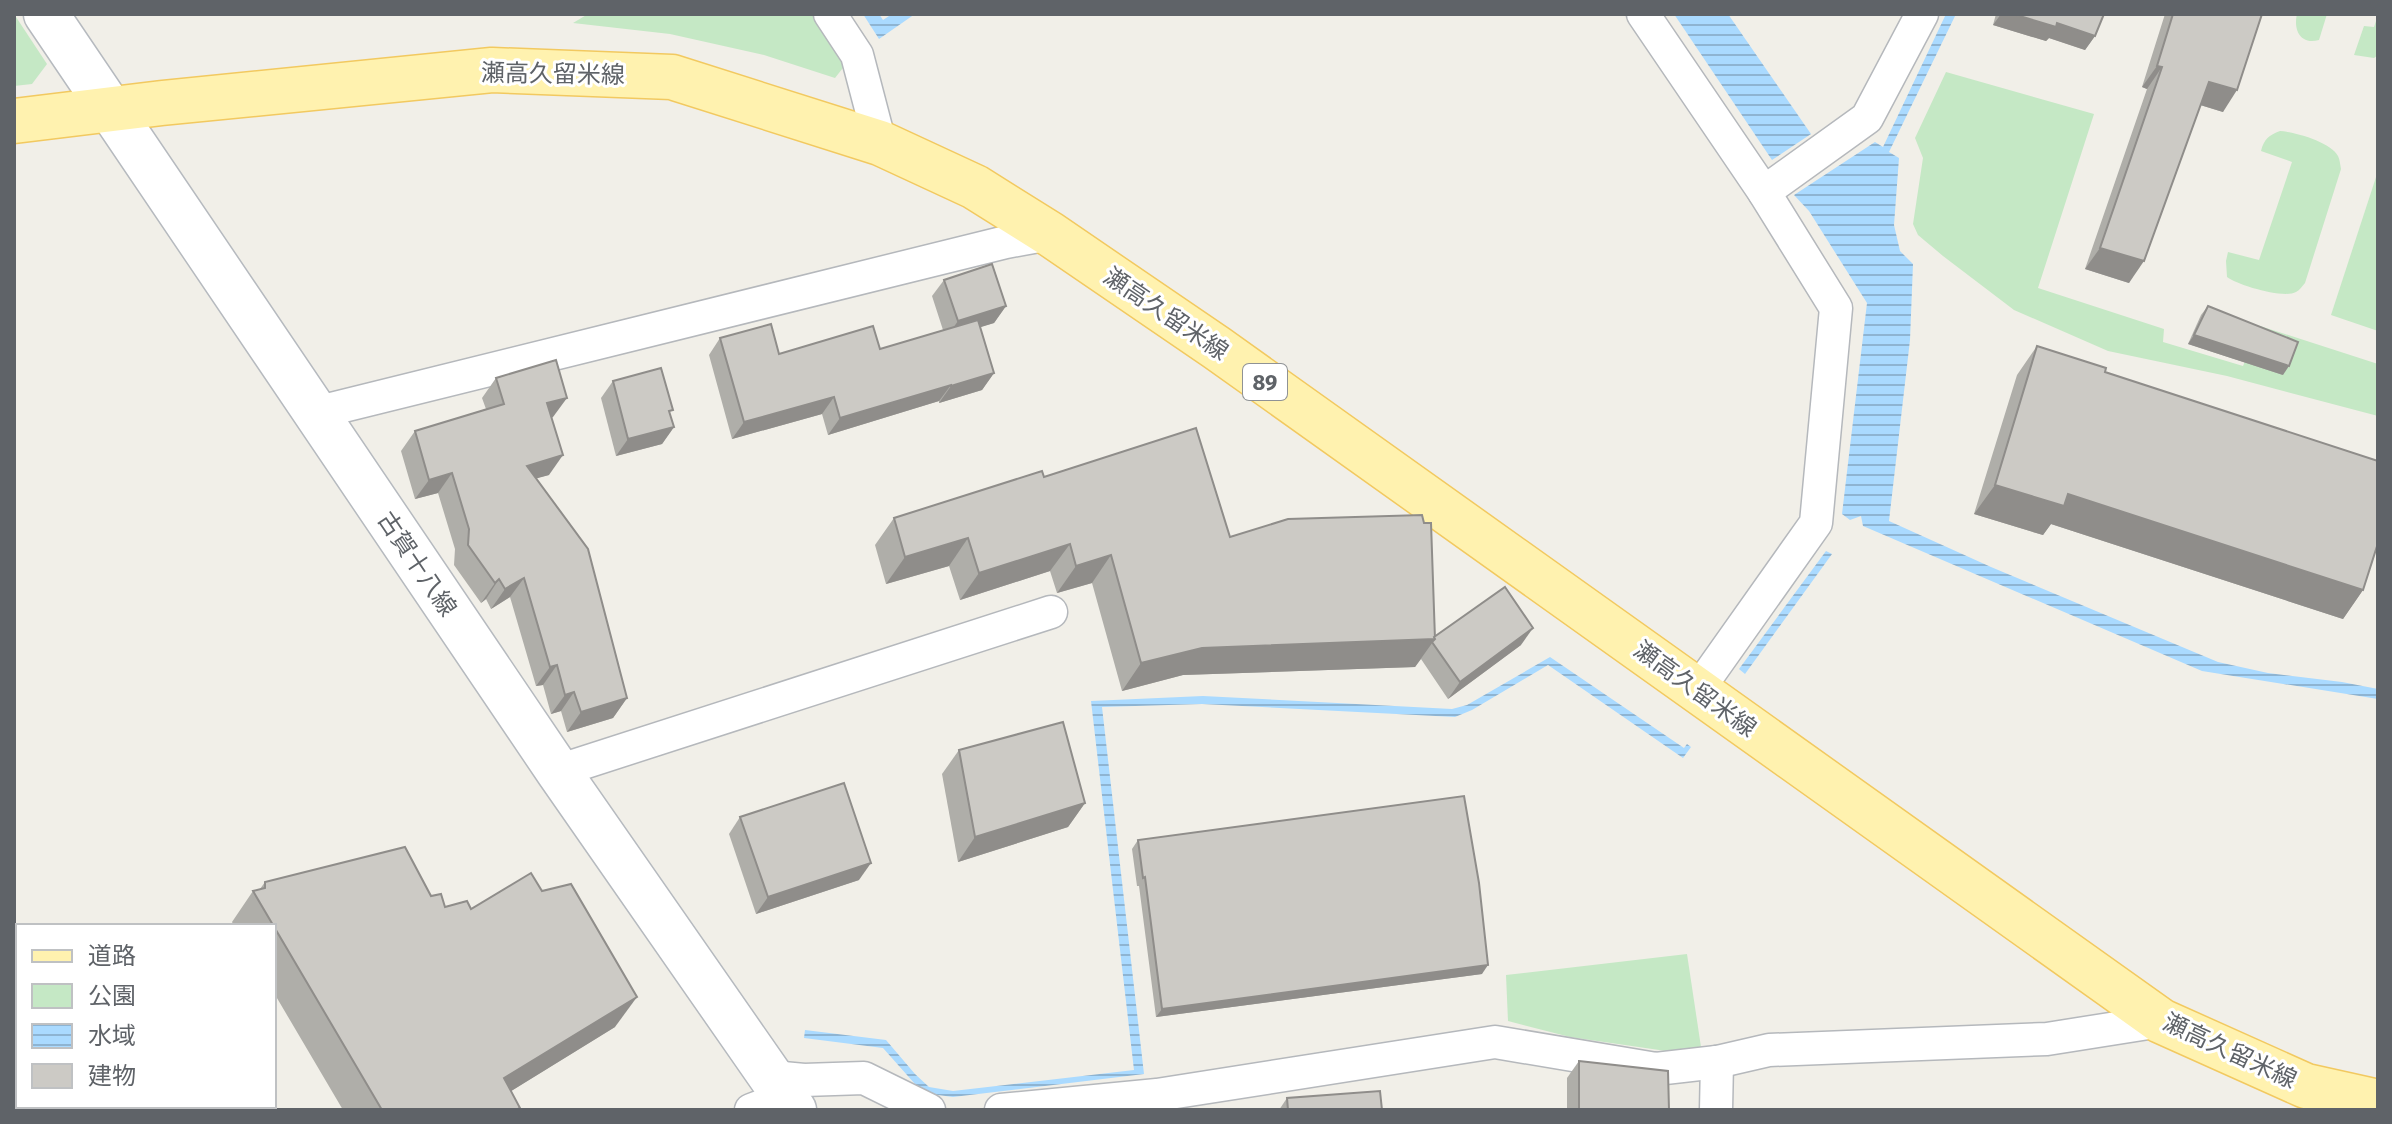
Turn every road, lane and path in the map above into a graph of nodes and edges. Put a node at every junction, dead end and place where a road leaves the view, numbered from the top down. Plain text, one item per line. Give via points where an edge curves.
1 (46, 14) edge
2 (830, 14) edge
3 (1643, 14) edge
4 (1922, 14) edge
5 (109, 109) junction
6 (14, 121) edge
7 (880, 143) junction
8 (1764, 192) junction
9 (1050, 234) junction
10 (315, 413) junction
11 (1051, 612) dead end
12 (1697, 691) junction
13 (558, 771) junction
14 (2161, 1021) junction
15 (1717, 1062) junction
16 (775, 1099) edge
17 (2378, 1102) edge
18 (929, 1110) edge
19 (1001, 1110) edge
20 (1716, 1110) edge

1 - 5 main road, 古賀十八線
2 - 7 street via 857,55
3 - 8 street
4 - 8 street via 1867,118
5 - 6 main road, 瀬高久留米線 / 89
5 - 7 main road, 瀬高久留米線 / 89 via 492,70 672,77
5 - 10 main road, 古賀十八線
7 - 9 main road, 瀬高久留米線 / 89 via 975,187
8 - 12 street via 1836,308 1816,523
9 - 10 street
9 - 12 main road, 瀬高久留米線 / 89
10 - 13 main road, 古賀十八線
11 - 13 street
12 - 14 main road, 瀬高久留米線 / 89
13 - 16 main road, 古賀十八線
14 - 15 street via 2047,1039 1769,1050
14 - 17 main road, 瀬高久留米線 / 89 via 2306,1086
15 - 19 street via 1656,1069 1495,1042 1157,1095
15 - 20 street
16 - 18 street via 804,1080 864,1078

